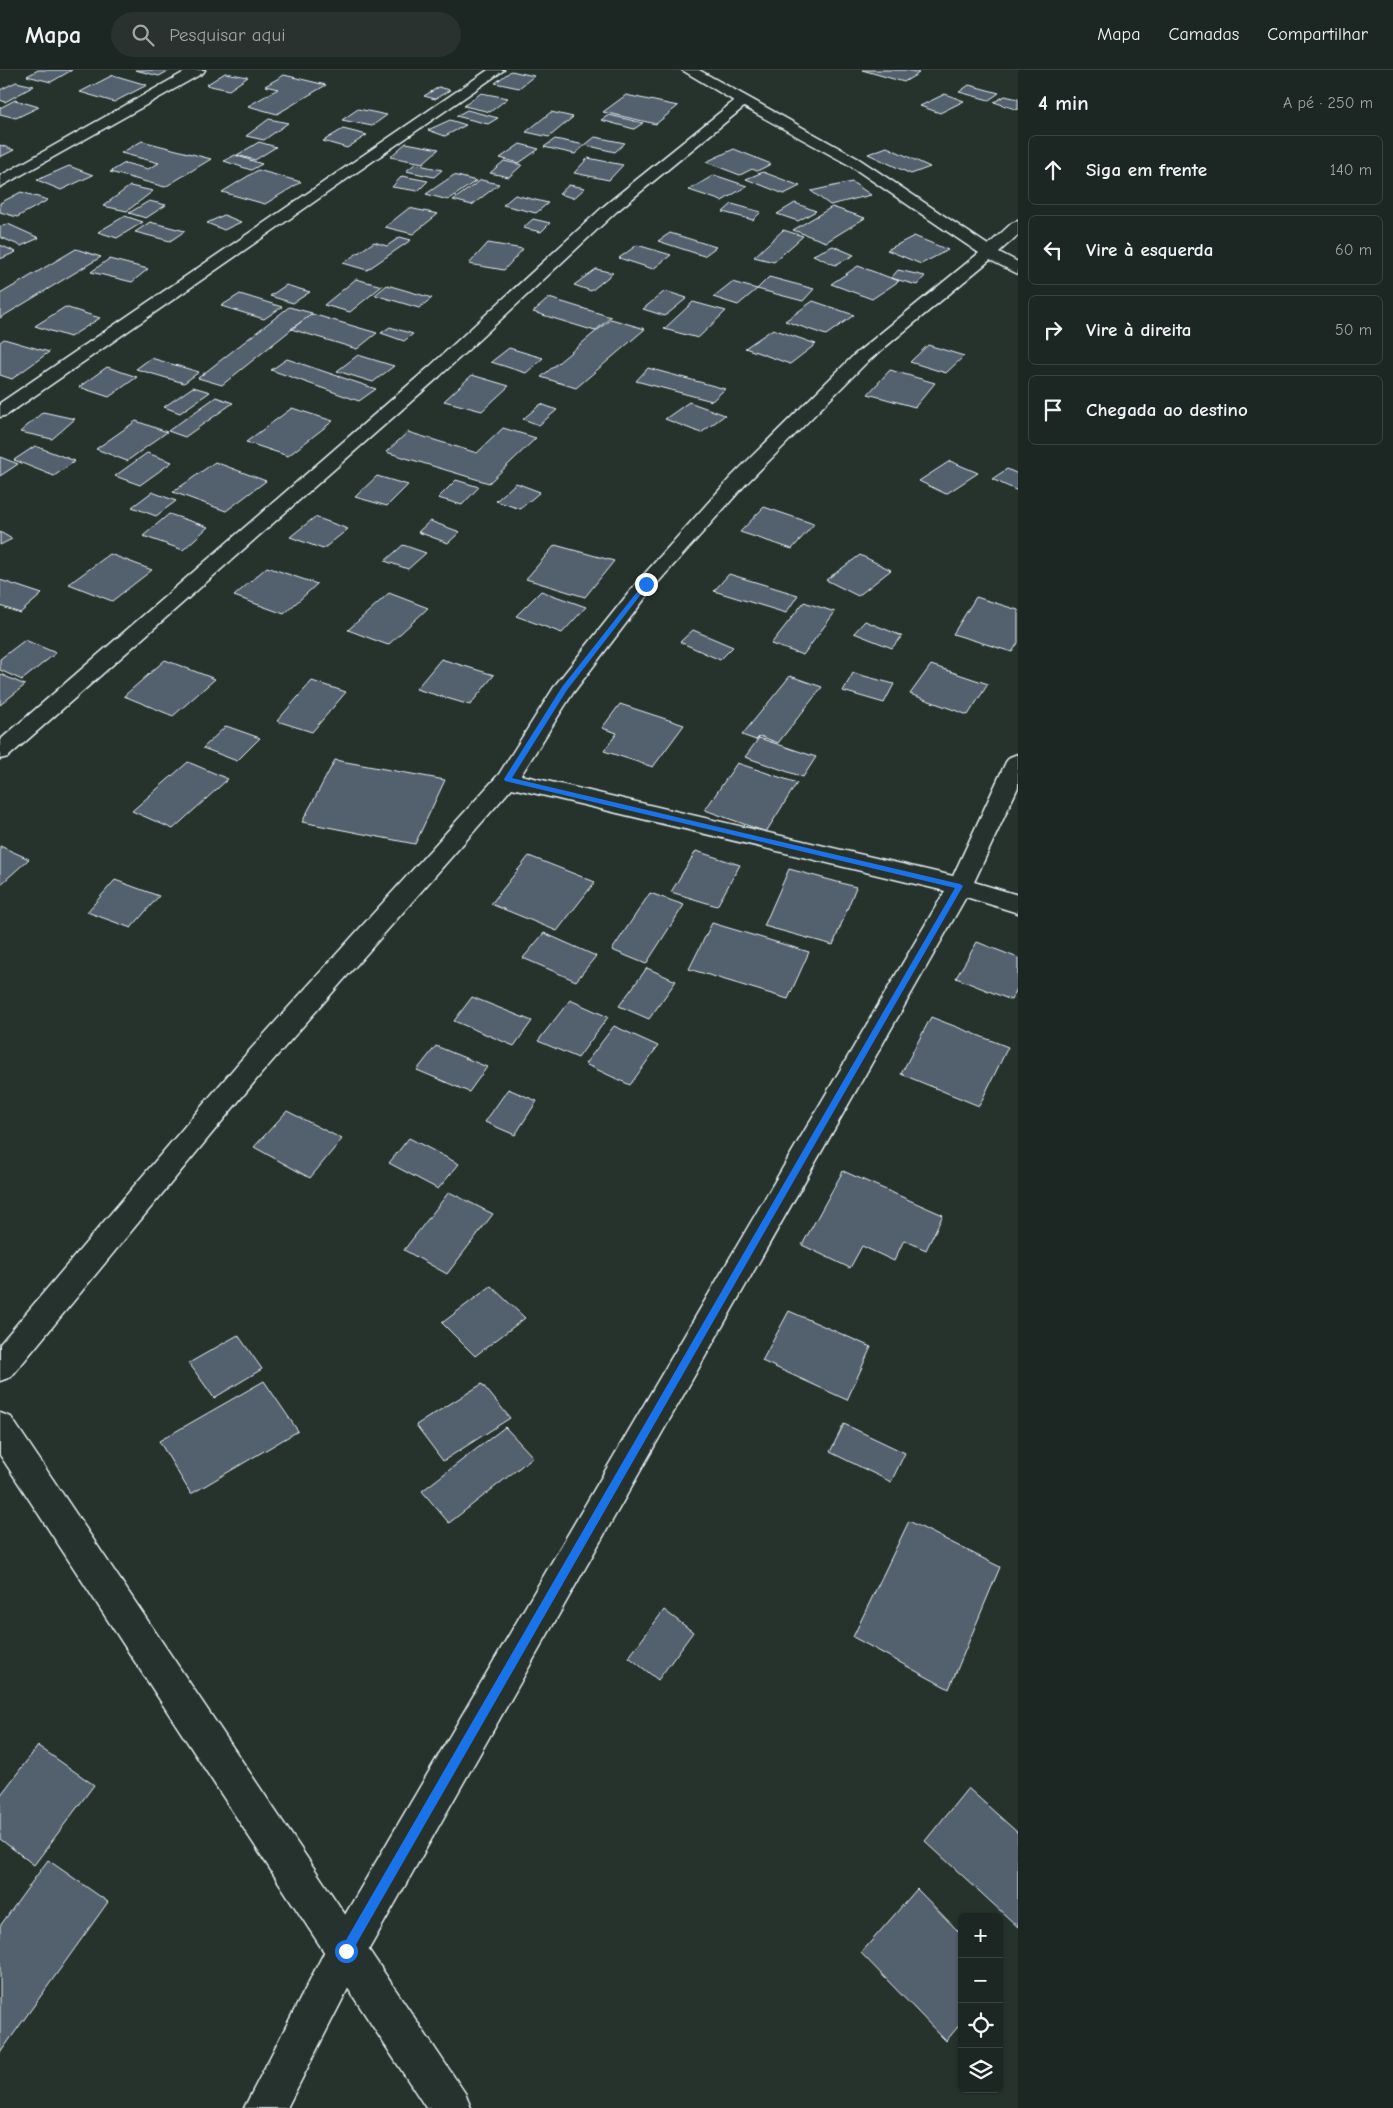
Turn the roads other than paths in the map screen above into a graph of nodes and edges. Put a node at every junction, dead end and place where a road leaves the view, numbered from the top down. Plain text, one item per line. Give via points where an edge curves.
1 (198, 70) edge
2 (497, 70) edge
3 (689, 70) edge
4 (744, 100) junction
5 (0, 182) edge
6 (1018, 226) edge
7 (989, 253) junction
8 (1018, 269) edge
9 (0, 411) edge
10 (0, 752) edge
11 (1018, 762) edge
12 (507, 779) junction
13 (960, 886) junction
14 (1018, 904) edge
15 (0, 1367) edge
16 (0, 1427) edge
17 (346, 1951) junction
18 (265, 2108) edge
19 (450, 2108) edge

1 - 5 street
2 - 9 street
3 - 4 street
4 - 7 street via 854,162
4 - 10 street via 610,209 434,372
6 - 7 street
7 - 8 street
7 - 12 street via 860,359 738,482 646,584 564,689
11 - 13 street
12 - 13 street
12 - 15 street via 251,1067
13 - 14 street
13 - 17 street
16 - 17 street
17 - 18 street
17 - 19 street

